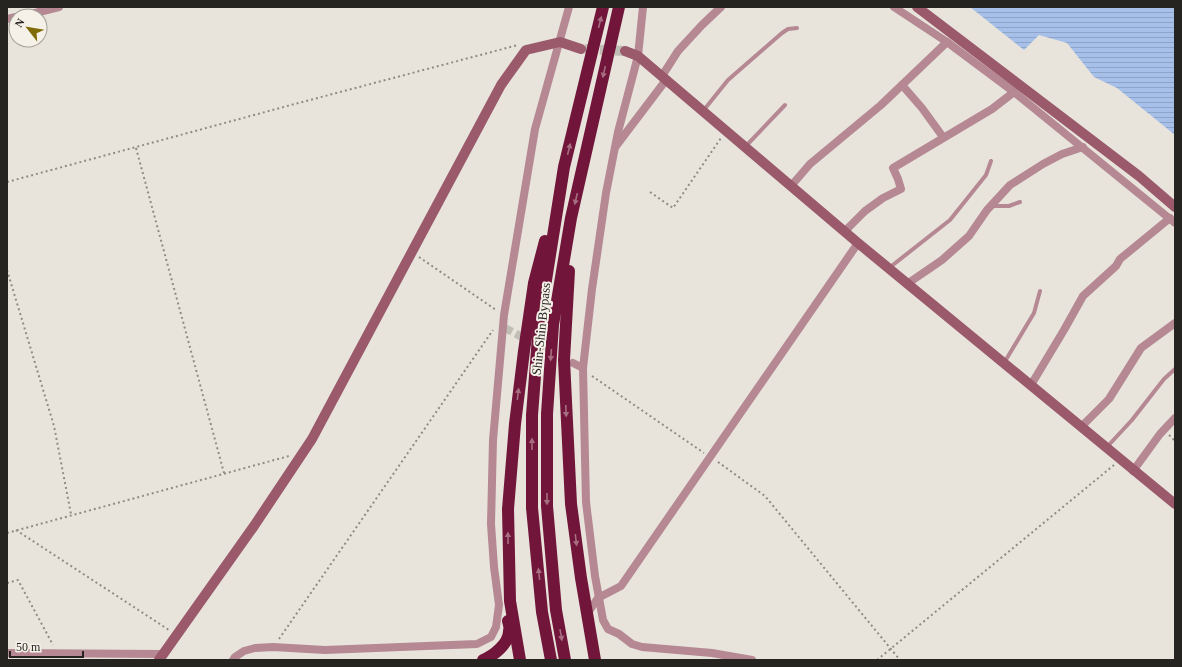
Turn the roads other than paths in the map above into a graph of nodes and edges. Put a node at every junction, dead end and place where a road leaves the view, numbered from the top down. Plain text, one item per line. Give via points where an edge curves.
1 (59, 7) edge
2 (569, 7) edge
3 (604, 7) edge
4 (619, 7) edge
5 (644, 7) edge
6 (721, 7) edge
7 (894, 7) edge
8 (917, 7) edge
9 (48, 10) edge
10 (797, 28) dead end
11 (560, 42) junction
12 (947, 42) junction
13 (581, 49) tunnel mouth
14 (625, 51) tunnel mouth
15 (638, 56) junction
16 (664, 78) junction
17 (902, 85) junction
18 (1014, 92) junction
19 (785, 105) dead end
20 (702, 111) junction
21 (943, 137) junction
22 (745, 147) junction
23 (1083, 147) junction
24 (615, 148) junction
25 (991, 161) dead end
26 (564, 167) junction
27 (791, 186) junction
28 (1020, 202) dead end
29 (991, 206) junction
30 (1175, 207) edge
31 (571, 218) junction
32 (1172, 221) edge
33 (845, 231) junction
34 (858, 243) junction
35 (889, 269) junction
36 (907, 284) junction
37 (1040, 291) dead end
38 (504, 315) junction
39 (1175, 323) edge
40 (505, 328) dead end
41 (573, 363) dead end
42 (1004, 363) junction
43 (583, 368) junction
44 (1175, 369) edge
45 (1030, 385) junction
46 (1175, 418) edge
47 (1080, 426) junction
48 (1106, 448) junction
49 (1134, 471) junction
50 (1175, 504) edge
51 (509, 575) junction
52 (598, 598) junction
53 (502, 603) junction
54 (587, 614) junction
55 (7, 653) edge
56 (161, 657) edge
57 (233, 660) edge
58 (483, 660) edge
59 (520, 660) edge
60 (551, 660) edge
61 (565, 660) edge
62 (595, 660) edge
63 (752, 660) edge

1 - 9 street
2 - 11 street
26 -> 3 highway, Shin-Shin Bypass
4 -> 31 highway, Shin-Shin Bypass
5 - 15 street
6 - 16 street via 678,51
7 - 12 street
8 - 30 street via 1139,176
10 - 20 lane via 782,33 742,67
11 - 13 street
11 - 38 street via 535,129
11 - 56 street via 526,50 501,85 304,452
12 - 17 street
12 - 18 street
14 - 15 street
15 - 16 street
15 - 24 street
16 - 20 street
16 - 24 street
17 - 21 street
17 - 27 street via 834,142
18 - 21 street via 992,109
18 - 23 street
19 - 22 lane
20 - 22 street
21 - 33 street via 892,168 901,189 865,211
22 - 27 street
23 - 29 street via 1062,154 1010,185
23 - 32 street
24 - 43 street via 592,289
25 - 35 lane via 986,175 950,220
51 -> 26 highway via 508,509 523,358 534,283
60 -> 26 highway, Shin-Shin Bypass via 542,612 532,508 532,415 539,324
27 - 33 street
28 - 29 lane via 1009,206
29 - 36 street via 969,236 942,260
31 -> 54 highway via 564,360 566,419 571,504
31 -> 61 highway, Shin-Shin Bypass via 553,325 547,414 547,506 556,610
32 - 45 street via 1120,258 1116,266 1083,296
33 - 34 street
34 - 35 street
34 - 52 street via 621,586
35 - 36 street
36 - 42 street
37 - 42 lane via 1034,313
38 - 40 street
38 - 53 street via 493,440 491,524 494,568
39 - 47 street via 1141,348 1109,399
41 - 43 street
42 - 45 street
43 - 52 street via 586,502
44 - 48 lane
45 - 47 street
46 - 49 street via 1160,434
47 - 48 street
48 - 49 street
49 - 50 street
51 - 53 highway
51 - 59 highway via 510,601
52 - 54 street
52 - 63 street via 608,629 620,634 632,644
53 - 57 street via 491,637 477,644 325,650 255,648 244,651
53 - 58 highway via 510,633 498,650
54 - 62 highway
55 - 56 street

